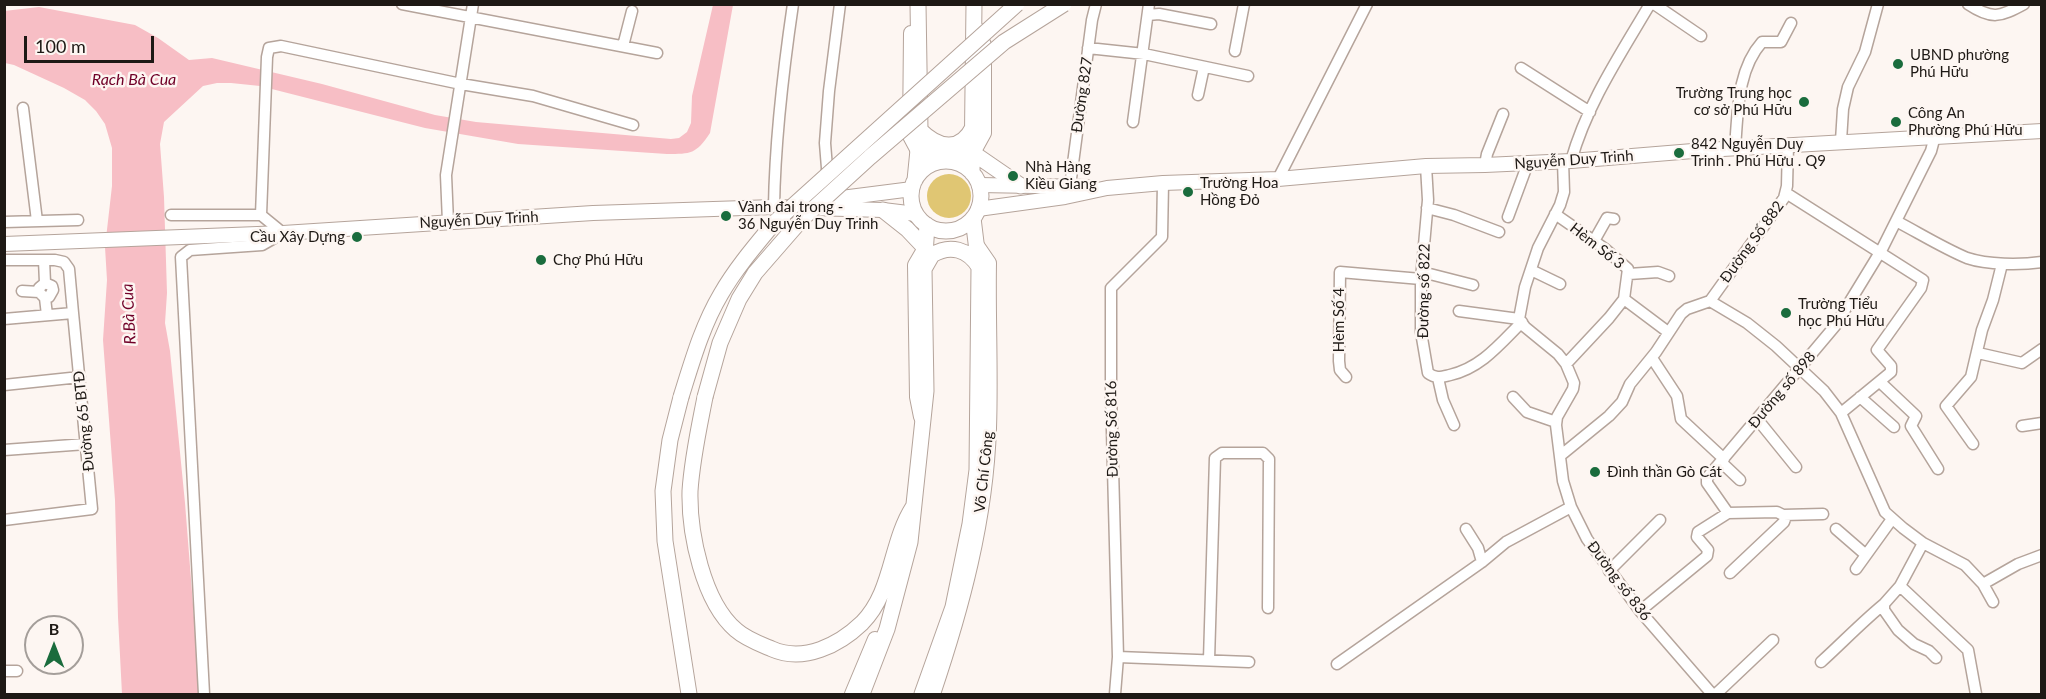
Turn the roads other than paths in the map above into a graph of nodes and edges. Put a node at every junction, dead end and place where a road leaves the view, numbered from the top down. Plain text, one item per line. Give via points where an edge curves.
1 (402, 4) edge
2 (473, 4) edge
3 (793, 4) edge
4 (840, 4) edge
5 (913, 4) edge
6 (918, 4) edge
7 (974, 4) edge
8 (1017, 4) edge
9 (1064, 4) edge
10 (1096, 4) edge
11 (1244, 4) edge
12 (1367, 4) edge
13 (1652, 4) edge
14 (1878, 4) edge
15 (1968, 4) edge
16 (2024, 4) edge
17 (1149, 10) edge
18 (632, 11) dead end
19 (471, 18) junction
20 (973, 22) junction
21 (1791, 23) dead end
22 (1211, 24) dead end
23 (1701, 36) dead end
24 (623, 46) junction
25 (1088, 48) junction
26 (1235, 51) dead end
27 (657, 53) dead end
28 (1144, 54) junction
29 (1204, 67) junction
30 (1521, 68) dead end
31 (1248, 76) dead end
32 (461, 84) junction
33 (1198, 95) dead end
34 (23, 108) dead end
35 (1590, 112) junction
36 (1503, 114) dead end
37 (1133, 122) dead end
38 (633, 125) dead end
39 (973, 127) junction
40 (920, 130) junction
41 (2042, 131) edge
42 (1935, 136) junction
43 (1841, 141) junction
44 (1788, 145) junction
45 (1735, 148) junction
46 (918, 152) junction
47 (972, 153) junction
48 (1567, 161) junction
49 (1528, 163) junction
50 (1485, 165) junction
51 (1426, 166) junction
52 (1278, 178) junction
53 (976, 179) junction
54 (1163, 183) junction
55 (914, 184) junction
56 (1021, 186) junction
57 (1070, 186) junction
58 (1107, 188) junction
59 (1786, 193) junction
60 (826, 200) junction
61 (774, 207) junction
62 (1427, 208) junction
63 (883, 210) junction
64 (975, 214) junction
65 (1555, 214) junction
66 (171, 215) dead end
67 (261, 215) junction
68 (1508, 217) dead end
69 (922, 219) junction
70 (1614, 219) dead end
71 (78, 220) dead end
72 (37, 221) junction
73 (1896, 221) junction
74 (4, 222) edge
75 (448, 222) junction
76 (1499, 232) dead end
77 (283, 233) junction
78 (1594, 241) junction
79 (4, 244) edge
80 (978, 247) junction
81 (925, 248) junction
82 (1879, 254) junction
83 (4, 260) edge
84 (44, 260) junction
85 (2042, 262) edge
86 (2002, 264) junction
87 (979, 267) junction
88 (924, 269) junction
89 (1532, 270) junction
90 (1629, 274) junction
91 (1422, 275) junction
92 (1669, 276) dead end
93 (1560, 284) dead end
94 (1473, 285) dead end
95 (71, 290) junction
96 (22, 291) dead end
97 (46, 291) junction
98 (1624, 299) junction
99 (1710, 301) junction
100 (1459, 311) dead end
101 (73, 313) junction
102 (47, 315) junction
103 (4, 319) edge
104 (1520, 320) junction
105 (1668, 332) junction
106 (2042, 349) edge
107 (1977, 353) junction
108 (1652, 358) junction
109 (1566, 364) junction
110 (1801, 368) junction
111 (80, 377) junction
112 (1346, 377) dead end
113 (1438, 378) junction
114 (1880, 382) junction
115 (4, 385) edge
116 (1513, 397) dead end
117 (1860, 397) junction
118 (1841, 413) junction
119 (1758, 420) junction
120 (921, 422) junction
121 (1556, 422) junction
122 (2042, 423) edge
123 (1454, 425) dead end
124 (2022, 426) dead end
125 (1894, 428) dead end
126 (86, 444) junction
127 (1973, 444) dead end
128 (4, 450) edge
129 (1560, 456) junction
130 (1722, 461) junction
131 (1796, 467) dead end
132 (1938, 469) dead end
133 (1740, 480) dead end
134 (977, 504) junction
135 (913, 507) junction
136 (1571, 507) junction
137 (1728, 513) junction
138 (1822, 514) dead end
139 (1784, 515) junction
140 (1892, 519) junction
141 (4, 520) edge
142 (1660, 520) dead end
143 (1466, 529) dead end
144 (1836, 529) dead end
145 (1923, 543) junction
146 (1866, 555) junction
147 (2042, 555) edge
148 (1482, 562) junction
149 (1856, 569) dead end
150 (1609, 571) junction
151 (1730, 573) dead end
152 (1983, 584) junction
153 (1900, 586) junction
154 (1993, 602) dead end
155 (1884, 604) junction
156 (1268, 608) dead end
157 (1640, 611) junction
158 (1773, 640) dead end
159 (1118, 657) junction
160 (1936, 658) dead end
161 (1209, 660) junction
162 (1249, 662) dead end
163 (1821, 662) dead end
164 (1337, 664) dead end
165 (4, 671) edge
166 (17, 671) dead end
167 (204, 694) edge
168 (689, 694) edge
169 (852, 694) edge
170 (862, 694) edge
171 (922, 694) edge
172 (933, 694) edge
173 (1115, 694) edge
174 (1714, 694) edge
175 (1976, 694) edge

1 - 19 street
2 - 19 street
3 - 61 street via 782,75
4 - 60 street via 825,143
5 - 46 main road via 910,136
6 - 40 highway
7 - 20 highway
8 - 168 highway, bridge via 774,223 720,294 697,344 681,398 663,491 665,541
9 - 135 highway, bridge via 1004,42 795,227 755,273 720,343 705,397 690,492 705,578 714,602 736,630 778,652 823,650 843,640 877,602 901,529
10 - 25 street, Đường 827
11 - 26 street
12 - 52 street
13 - 23 street
13 - 35 street
14 - 43 street via 1864,52 1848,87
15 - 16 street via 1998,16
17 - 22 street
17 - 28 street
18 - 24 street
19 - 24 street
19 - 32 street
20 - 39 highway
20 - 47 main road via 984,45 984,133
21 - 45 street via 1781,42 1762,42 1745,69
24 - 27 street
25 - 28 street
25 - 57 street, Đường 827
28 - 29 street
28 - 37 street
29 - 31 street
29 - 33 street
30 - 35 street
32 - 38 street via 533,96
32 - 67 street via 281,46 269,48
32 - 75 street via 446,175
34 - 72 street
35 - 48 street
36 - 50 street
39 - 40 highway via 960,143 948,145 937,143
39 - 47 highway
40 - 46 highway
41 - 42 main road, Nguyễn Duy Trinh
42 - 43 main road, Nguyễn Duy Trinh
42 - 73 street, Đường số 898
43 - 44 main road, Nguyễn Duy Trinh
44 - 45 main road, Nguyễn Duy Trinh
44 - 59 street, Đường Số 882
45 - 48 main road, Nguyễn Duy Trinh
46 - 47 highway via 946,156
46 - 55 highway
47 - 53 highway
47 - 56 highway
48 - 49 main road, Nguyễn Duy Trinh
48 - 65 street via 1564,192
49 - 50 main road, Nguyễn Duy Trinh
49 - 68 street
50 - 51 main road, Nguyễn Duy Trinh
51 - 52 main road, Nguyễn Duy Trinh
51 - 62 street, Đường số 822
52 - 54 main road, Nguyễn Duy Trinh
53 - 55 highway via 956,163 946,161 928,166
53 - 56 main road, Nguyễn Duy Trinh
53 - 64 highway via 981,197
54 - 58 main road, Nguyễn Duy Trinh
54 - 159 street, Đường Số 816 via 1162,237 1111,288
55 - 60 main road, Nguyễn Duy Trinh
55 - 69 highway via 913,206
56 - 57 main road, Nguyễn Duy Trinh
57 - 58 main road, Nguyễn Duy Trinh
58 - 64 main road, Nguyễn Duy Trinh
59 - 82 street
59 - 99 street, Đường Số 882
60 - 61 main road, Nguyễn Duy Trinh
61 - 63 main road, Nguyễn Duy Trinh
61 - 75 main road, Nguyễn Duy Trinh
62 - 76 street
62 - 91 street, Đường số 822
63 - 69 main road, Nguyễn Duy Trinh
63 - 81 highway
64 - 69 highway via 951,230 934,228
64 - 80 highway, Võ Chí Công
65 - 78 street, Hèm Số 3
65 - 89 street
66 - 67 street
67 - 77 street
69 - 81 highway
70 - 78 street via 1607,218
71 - 72 street
72 - 74 street
73 - 82 street, Đường số 898
73 - 86 street via 1968,258
75 - 77 main road, Nguyễn Duy Trinh
77 - 79 main road, Nguyễn Duy Trinh
77 - 167 street via 262,244 190,250 181,257
78 - 90 street, Hèm Số 3 via 1620,261
80 - 81 highway via 951,240
80 - 87 highway, Võ Chí Công
80 - 134 main road, Võ Chí Công via 989,263 989,428
81 - 88 highway
81 - 120 main road via 915,265 917,397
82 - 110 street, Đường số 898 via 1835,326
82 - 114 street via 1923,280 1878,347 1878,354 1892,369
83 - 84 street
84 - 95 street, Đường 65 BTĐ via 64,262 69,269
84 - 97 street
85 - 86 street
86 - 107 street
87 - 88 highway via 968,254 947,249 932,255
87 - 134 highway, Võ Chí Công
88 - 120 highway via 926,391
89 - 93 street
89 - 104 street
90 - 92 street via 1658,272
90 - 98 street, Hèm Số 3
91 - 94 street
91 - 112 street, Hèm Số 4 via 1340,272 1339,361
91 - 113 street, Đường số 822 via 1421,332 1425,360 1428,373
95 - 97 street
95 - 101 street, Đường 65 BTĐ
96 - 97 street
97 - 102 street
98 - 105 street
98 - 109 street
99 - 105 street via 1687,309
99 - 110 street via 1747,323
100 - 104 street
101 - 102 street
101 - 111 street, Đường 65 BTĐ
102 - 103 street
104 - 109 street
104 - 113 street via 1482,361
105 - 108 street
106 - 107 street via 2022,363
107 - 127 street via 1971,377 1946,406
108 - 129 street via 1609,416
108 - 130 street via 1677,396 1681,419
109 - 121 street via 1573,389
110 - 118 street
110 - 119 street, Đường số 898
111 - 115 street
111 - 126 street, Đường 65 BTĐ
113 - 123 street
114 - 117 street
114 - 132 street via 1915,414 1911,426
116 - 121 street via 1527,412
117 - 118 street
117 - 125 street
118 - 140 street via 1880,503
119 - 130 street, Đường số 898
119 - 131 street
120 - 135 highway
121 - 129 street, Đường số 836
122 - 124 street
126 - 128 street
126 - 141 street, Đường 65 BTĐ via 92,509
129 - 136 street, Đường số 836
130 - 133 street
130 - 137 street, Đường số 898 via 1707,480
134 - 171 highway, Võ Chí Công via 952,607
134 - 172 main road, Võ Chí Công via 963,601
135 - 169 main road via 878,632
135 - 170 highway via 910,542 887,629
136 - 148 street via 1506,542
136 - 150 street, Đường số 836
137 - 139 street
137 - 157 street via 1696,534 1708,550 1707,556
138 - 139 street
139 - 151 street via 1784,522
140 - 145 street
140 - 146 street
142 - 150 street
143 - 148 street
144 - 146 street
145 - 152 street via 1965,565
145 - 153 street
146 - 149 street
147 - 152 street
148 - 164 street
150 - 157 street, Đường số 836
152 - 154 street
153 - 155 street
153 - 175 street via 1968,650
155 - 160 street via 1898,630
155 - 163 street
156 - 161 street via 1269,459 1263,453 1222,453 1215,458
157 - 174 street, Đường số 836
158 - 174 street
159 - 161 street
159 - 173 street, Đường Số 816
161 - 162 street
165 - 166 street

